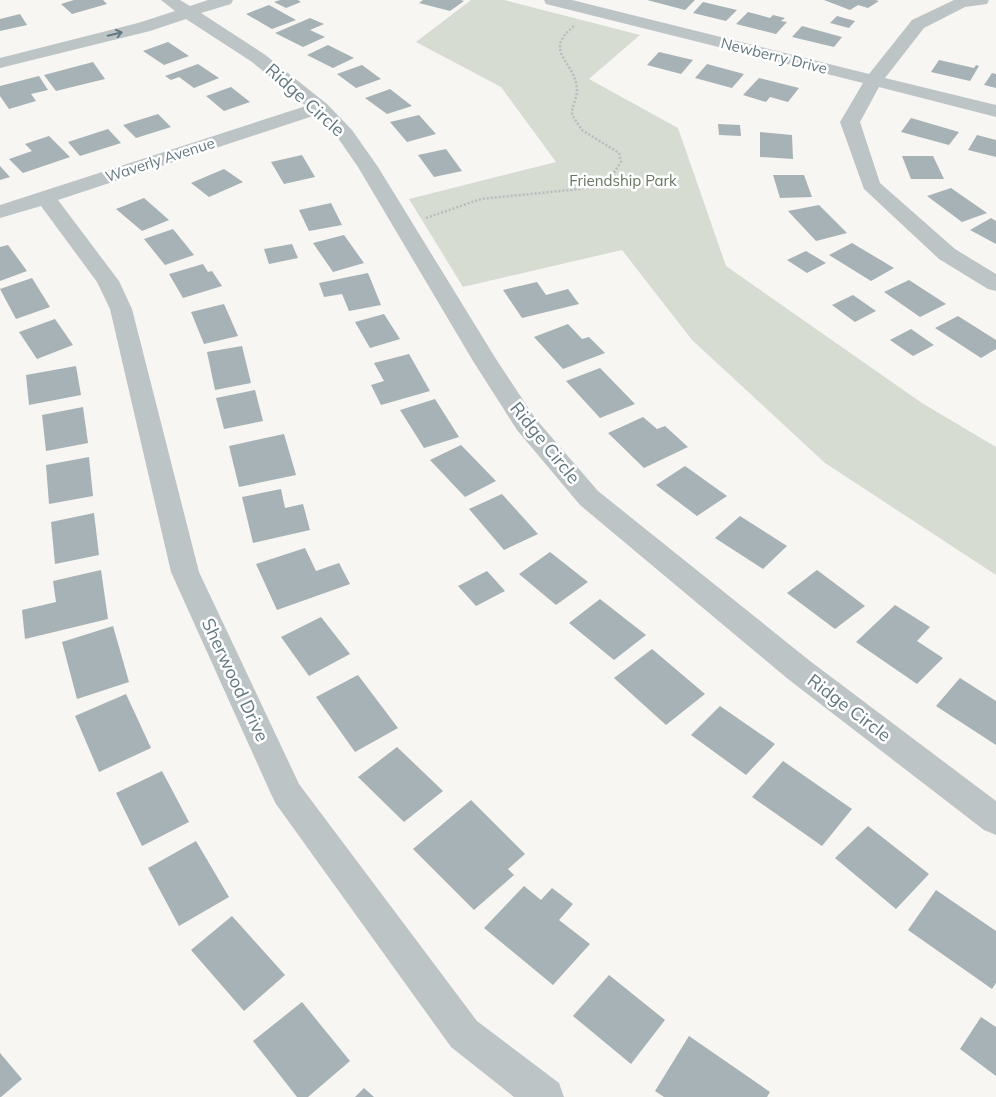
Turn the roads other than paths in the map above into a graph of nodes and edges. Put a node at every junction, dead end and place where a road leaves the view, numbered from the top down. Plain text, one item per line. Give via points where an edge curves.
1 (225, 0) edge
2 (552, 0) edge
3 (981, 0) edge
4 (181, 4) edge
5 (0, 51) edge
6 (0, 62) edge
7 (873, 81) junction
8 (320, 108) junction
9 (996, 111) edge
10 (45, 198) junction
11 (0, 212) edge
12 (996, 284) edge
13 (996, 820) edge
14 (545, 1097) edge

1 - 4 street
2 - 7 street, Newberry Drive
3 - 7 street via 961,3 918,24
4 - 5 street
6 -> 4 street via 112,35
4 - 8 street, Ridge Circle via 258,58
7 - 9 street, Newberry Drive
7 - 12 street via 850,122 871,185 947,254
8 - 10 street, Waverly Avenue
8 - 13 street, Ridge Circle via 345,134 368,167 526,424 590,498 799,670
10 - 11 street, Waverly Avenue
10 - 14 street, Sherwood Drive via 108,282 122,309 185,572 287,794 464,1034

